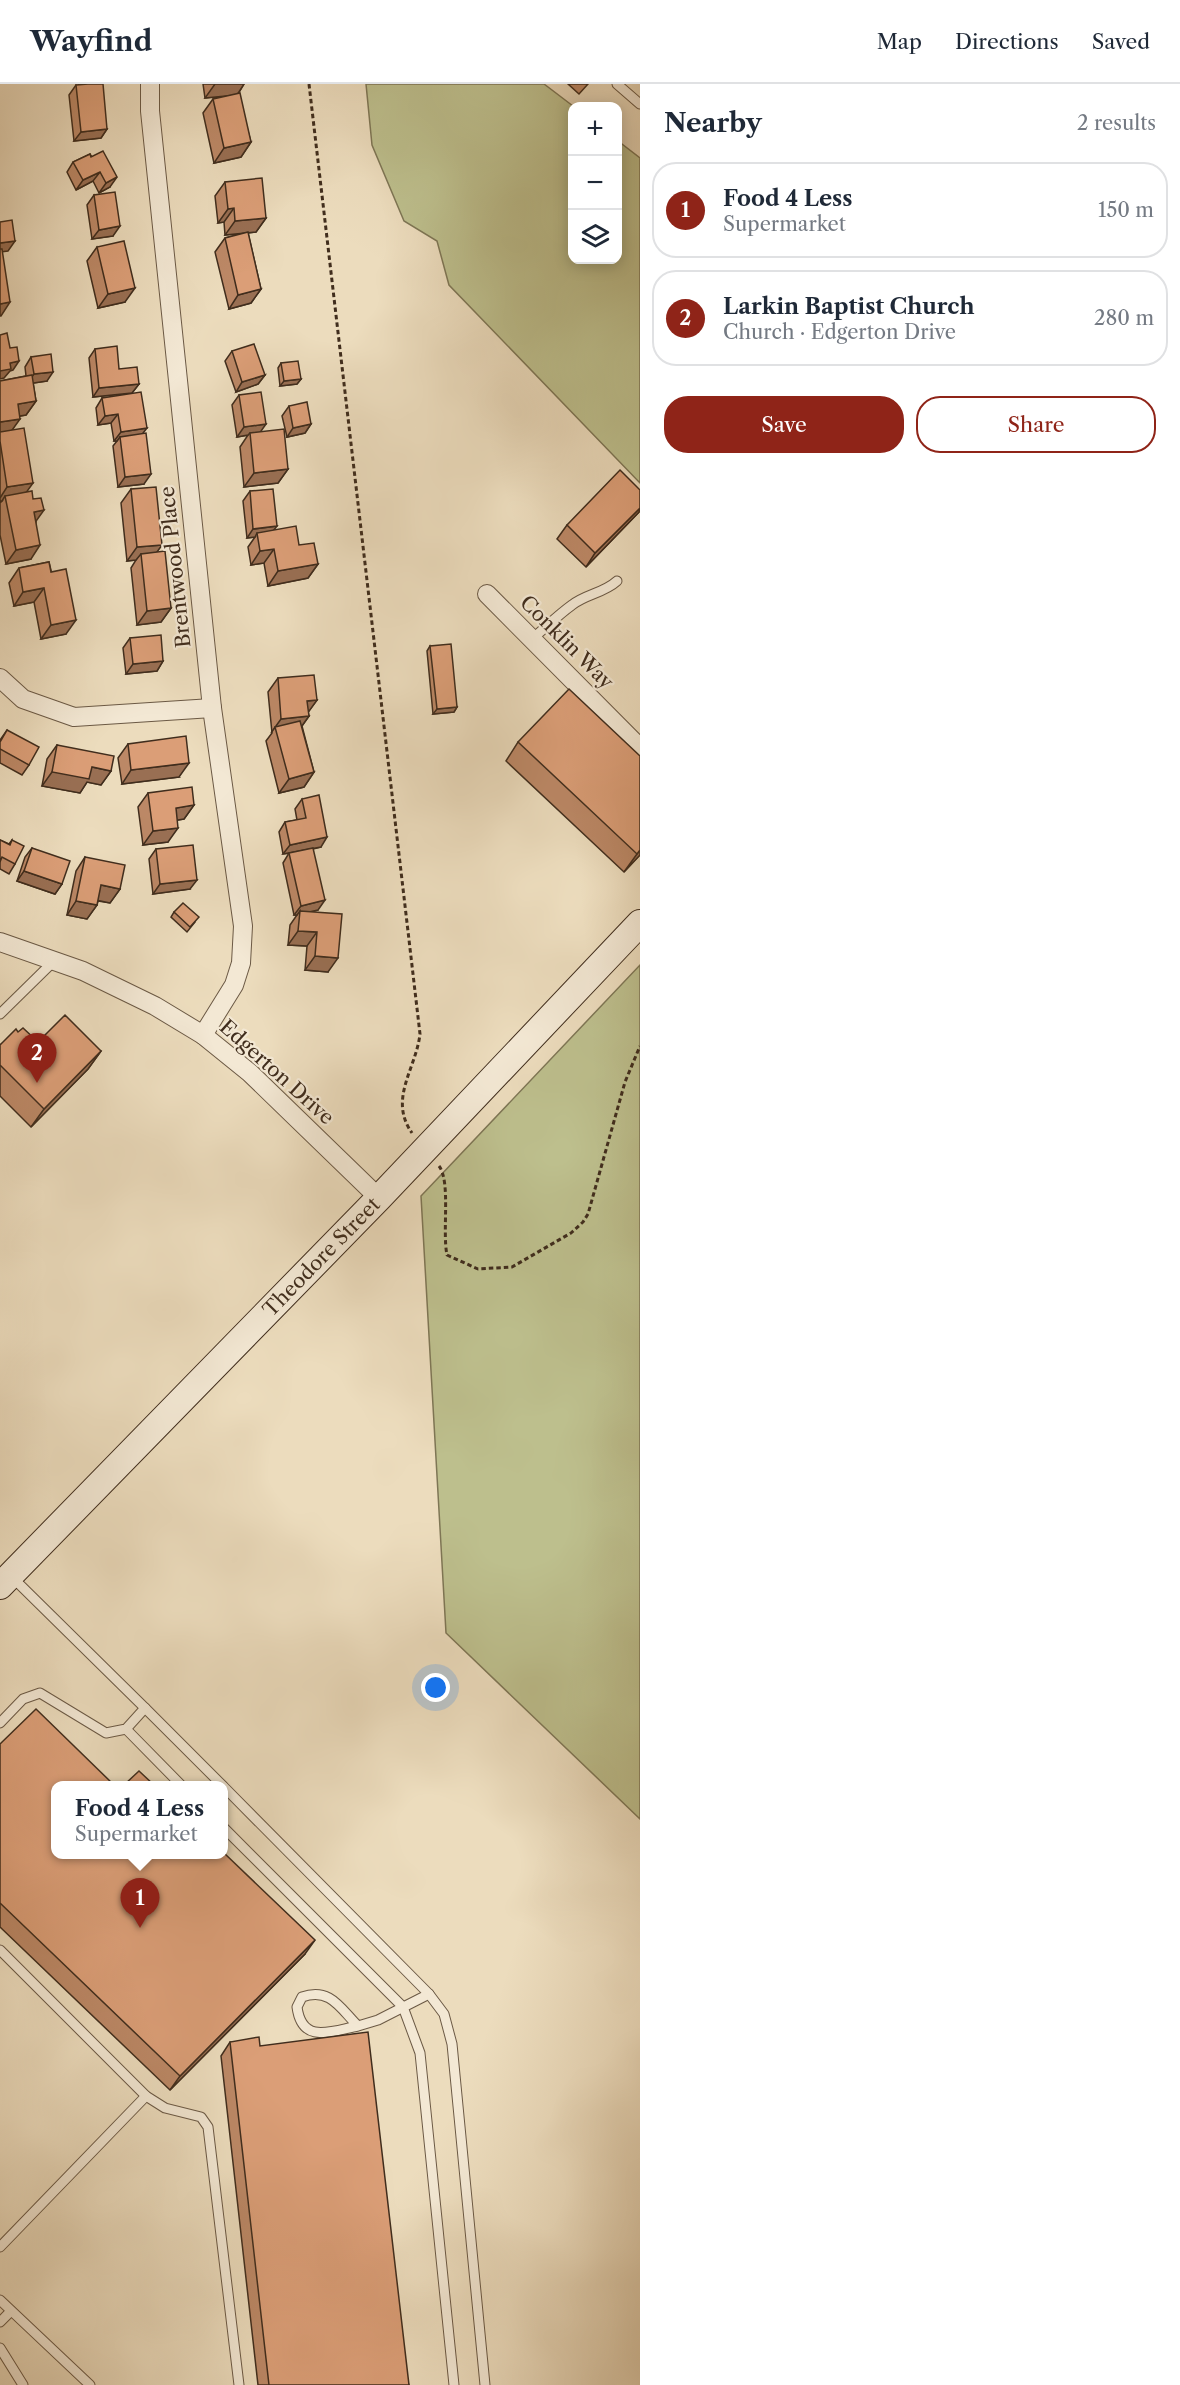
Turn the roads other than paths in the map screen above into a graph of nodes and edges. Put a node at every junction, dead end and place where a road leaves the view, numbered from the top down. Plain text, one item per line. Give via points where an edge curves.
1 (150, 84) edge
2 (617, 84) edge
3 (640, 104) edge
4 (617, 581) dead end
5 (487, 594) dead end
6 (532, 639) junction
7 (0, 678) edge
8 (212, 708) junction
9 (640, 747) edge
10 (640, 923) edge
11 (0, 942) edge
12 (54, 961) junction
13 (4, 1004) edge
14 (0, 1014) edge
15 (203, 1035) junction
16 (379, 1198) junction
17 (5, 1580) edge
18 (146, 1708) junction
19 (0, 1723) edge
20 (126, 1729) junction
21 (178, 1781) edge
22 (218, 1781) edge
23 (228, 1791) edge
24 (228, 1832) edge
25 (0, 1950) edge
26 (429, 1994) junction
27 (403, 2007) junction
28 (358, 2026) junction
29 (146, 2096) junction
30 (0, 2247) edge
31 (0, 2300) edge
32 (11, 2311) junction
33 (0, 2322) edge
34 (0, 2348) edge
35 (84, 2383) edge
36 (23, 2385) edge
37 (238, 2385) edge
38 (454, 2385) edge
39 (485, 2385) edge

1 - 8 street, Brentwood Place
2 - 3 lane
4 - 6 lane via 608,589 572,604
5 - 6 street, Conklin Way
6 - 9 street, Conklin Way
7 - 8 street via 23,699 74,717
8 - 15 street, Brentwood Place via 243,926 241,963 234,985
10 - 16 street, Theodore Street
11 - 12 street, Edgerton Drive
12 - 13 lane
12 - 15 street, Edgerton Drive via 155,1006
13 - 14 lane
15 - 16 street, Edgerton Drive via 250,1073
16 - 17 street, Theodore Street
17 - 18 lane
18 - 20 lane
18 - 22 lane
19 - 20 lane via 23,1699 40,1693 106,1733
20 - 21 lane
23 - 26 lane
24 - 27 lane
25 - 29 lane
26 - 27 lane
26 - 39 lane via 444,2014 452,2044
27 - 28 lane
27 - 38 lane via 420,2053
28 - 28 lane via 324,1993 302,1997 297,2007 303,2026 311,2032
29 - 30 lane
29 - 37 lane via 165,2108 201,2117 208,2127
31 - 32 lane
32 - 33 lane
32 - 35 lane
34 - 36 lane

